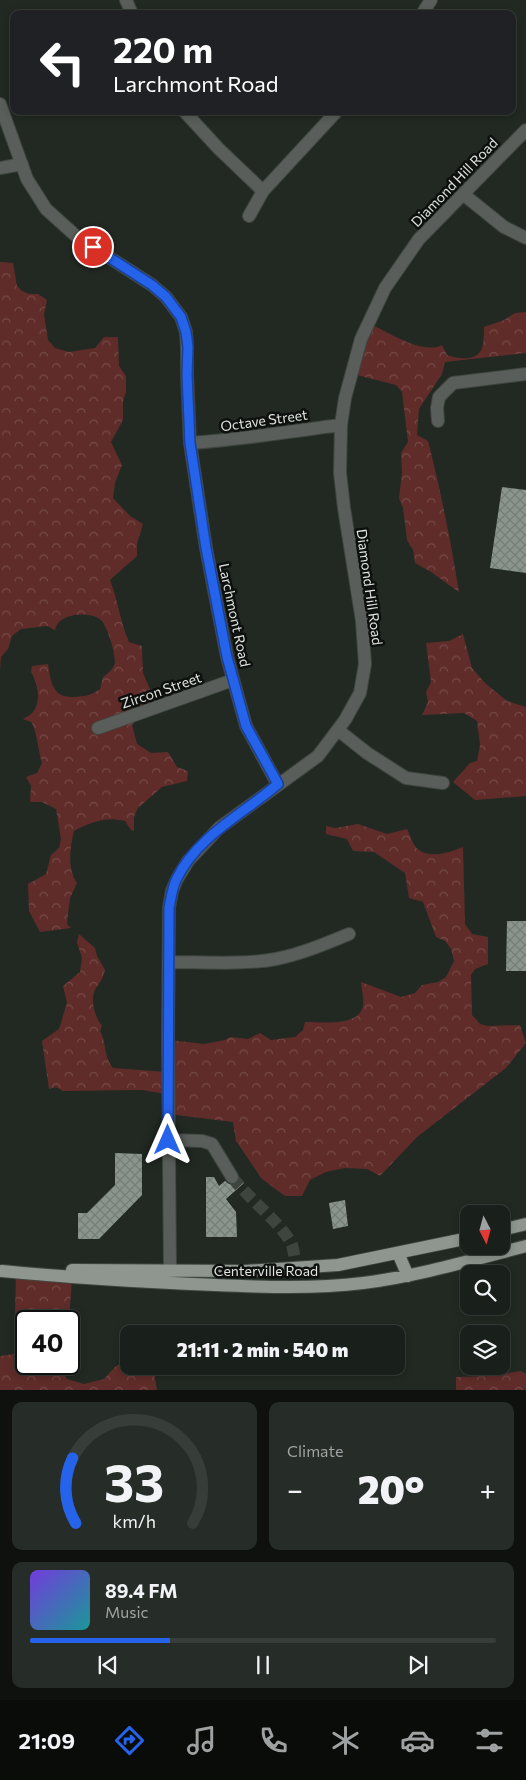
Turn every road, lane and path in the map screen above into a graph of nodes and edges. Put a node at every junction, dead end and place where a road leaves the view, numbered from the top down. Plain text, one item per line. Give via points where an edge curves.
1 (0, 104) edge
2 (188, 115) edge
3 (333, 115) edge
4 (526, 130) edge
5 (22, 164) junction
6 (0, 168) edge
7 (263, 191) junction
8 (463, 194) junction
9 (248, 216) dead end
10 (526, 238) edge
11 (526, 374) edge
12 (438, 421) dead end
13 (341, 425) junction
14 (190, 443) junction
15 (233, 680) junction
16 (98, 728) dead end
17 (338, 730) junction
18 (443, 783) dead end
19 (278, 784) junction
20 (349, 934) dead end
21 (169, 962) junction
22 (168, 1140) junction
23 (232, 1177) tunnel mouth
24 (526, 1224) edge
25 (510, 1228) edge
26 (460, 1240) edge
27 (526, 1246) edge
28 (418, 1249) junction
29 (398, 1253) junction
30 (1, 1271) edge
31 (426, 1271) junction
32 (408, 1276) junction
33 (170, 1277) junction

1 - 5 street, Larchmont Road
2 - 7 street
3 - 7 street
4 - 8 street, Diamond Hill Road
5 - 6 street
5 - 14 street, Larchmont Road via 27,179 46,209 76,236 152,285 181,317 188,347
7 - 9 street
8 - 10 street via 504,227
8 - 13 street, Diamond Hill Road via 419,239 385,288 361,339
11 - 12 street via 453,383 439,397 436,408
13 - 14 street, Octave Street
13 - 17 street, Diamond Hill Road via 341,482 362,621 365,664 360,693
14 - 15 street, Larchmont Road via 206,548
15 - 16 street, Zircon Street
15 - 19 street, Larchmont Road via 246,726
17 - 18 street via 406,778
17 - 19 street, Diamond Hill Road via 318,756
19 - 21 street, Diamond Hill Road via 219,828 184,867 172,891 169,908
20 - 21 street via 275,959
21 - 22 street, Diamond Hill Road
22 - 23 street via 212,1144
22 - 33 street, Diamond Hill Road
24 - 25 main road
26 - 28 main road, Centerville Road
27 - 31 main road, Centerville Road
28 - 29 main road, Centerville Road
28 - 31 main road
29 - 32 main road
29 - 33 main road, Centerville Road via 338,1265
30 - 33 main road, Centerville Road
31 - 32 main road, Centerville Road
32 - 33 main road, Centerville Road via 361,1283 252,1287

